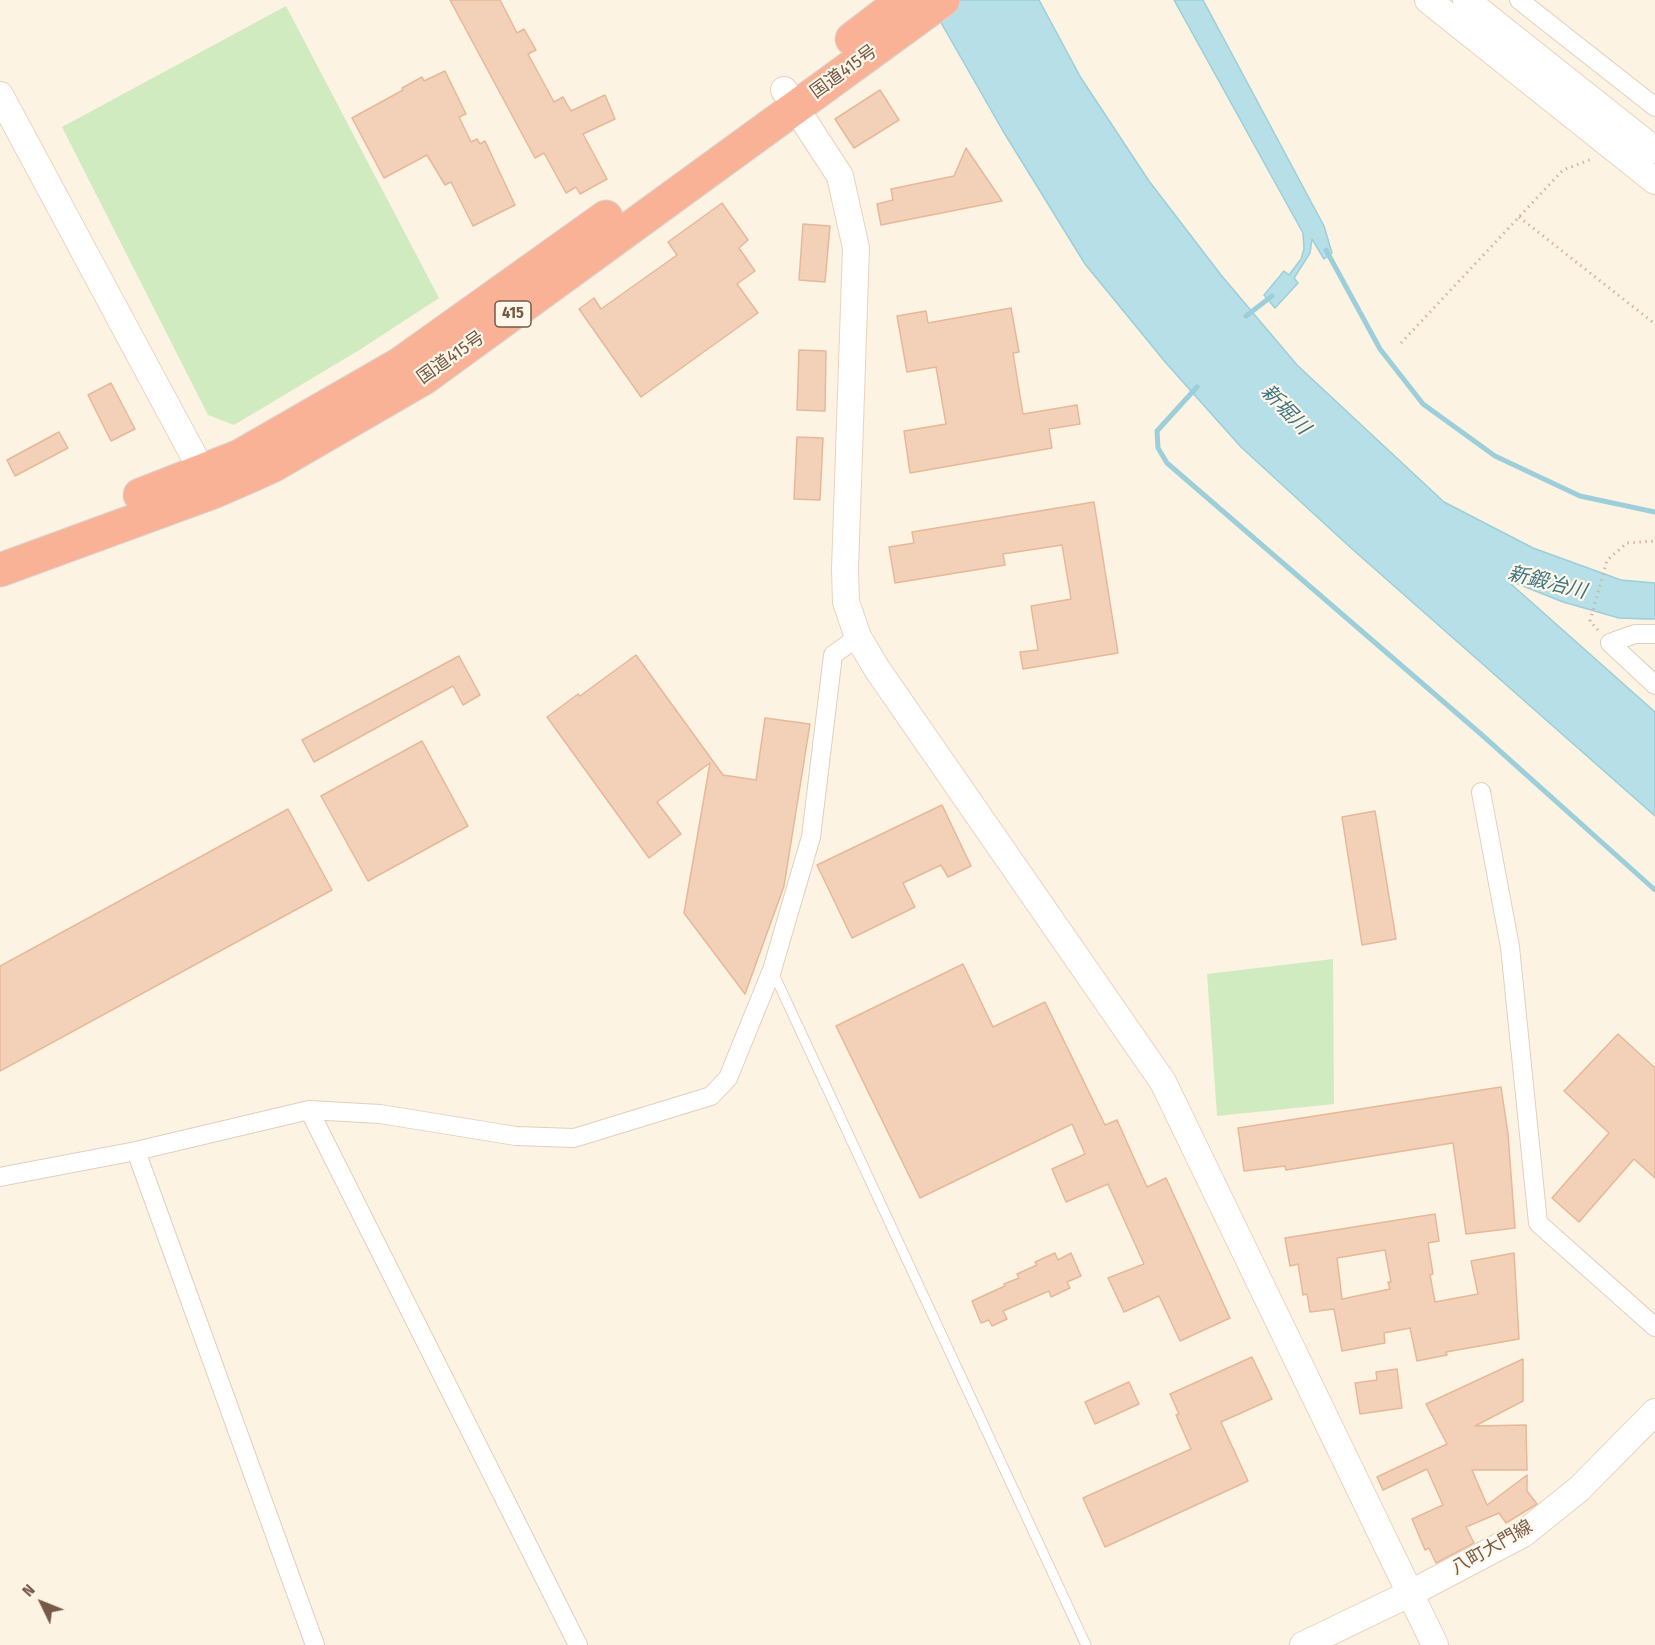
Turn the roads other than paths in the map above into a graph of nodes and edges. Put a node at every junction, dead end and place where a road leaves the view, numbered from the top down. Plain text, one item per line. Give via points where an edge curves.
1 (1428, 0) edge
2 (1466, 0) edge
3 (1520, 0) edge
4 (923, 5) edge
5 (790, 98) junction
6 (1655, 107) edge
7 (4, 110) edge
8 (1651, 143) edge
9 (1616, 150) junction
10 (1655, 181) edge
11 (208, 482) junction
12 (0, 548) edge
13 (0, 570) edge
14 (1655, 634) edge
15 (858, 637) junction
16 (1655, 685) edge
17 (1481, 792) dead end
18 (772, 970) junction
19 (309, 1110) junction
20 (136, 1150) junction
21 (0, 1177) edge
22 (1655, 1327) edge
23 (1655, 1412) edge
24 (1411, 1593) junction
25 (315, 1645) edge
26 (578, 1645) edge
27 (1086, 1645) edge
28 (1303, 1645) edge
29 (1435, 1645) edge

1 - 9 street
2 - 8 street
3 - 6 street
4 - 5 highway, 国道415号 / 415
5 - 11 highway, 国道415号 / 415 via 424,378 272,466
5 - 15 street via 840,176 856,248 844,569 846,602
7 - 11 street
8 - 9 street
9 - 10 street
11 - 12 highway, 国道415号 / 415
11 - 13 highway, 国道415号 / 415
14 - 16 street via 1635,634 1610,642
15 - 18 street via 833,655 811,837
15 - 24 street via 1163,1082
17 - 22 street via 1510,947 1538,1223
18 - 19 street via 728,1078 711,1096 635,1120 574,1138 516,1136 380,1114
18 - 27 lane
19 - 20 street
19 - 26 street
20 - 21 street
20 - 25 street
23 - 24 street, 八町大門線 via 1579,1489 1523,1534
24 - 28 street, 八町大門線
24 - 29 street

